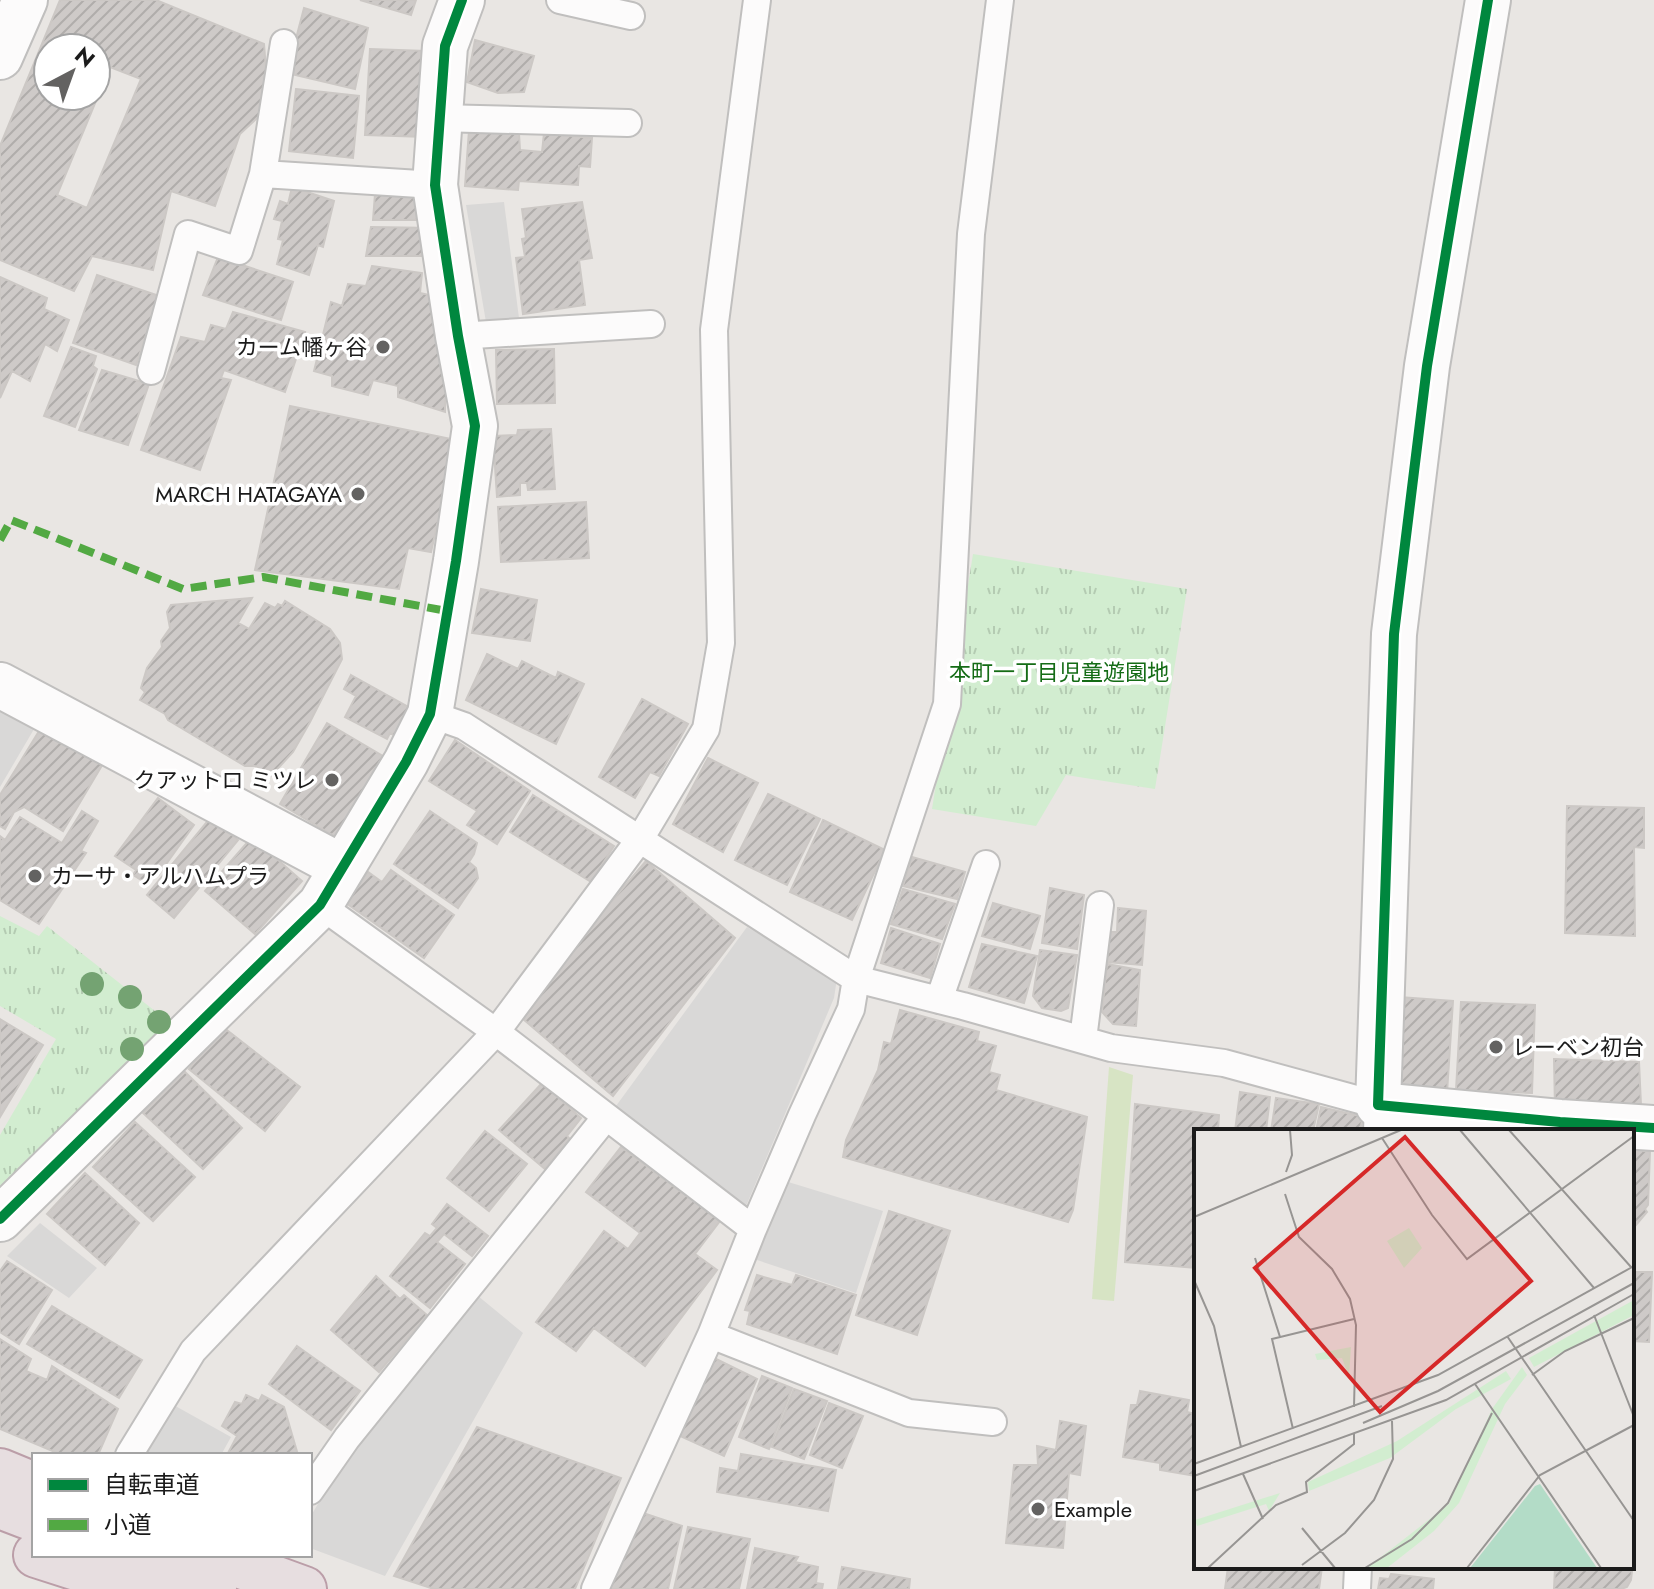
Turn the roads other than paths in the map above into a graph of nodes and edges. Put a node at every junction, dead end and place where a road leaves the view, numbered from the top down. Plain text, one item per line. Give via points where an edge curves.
1 (25, 0) edge
2 (462, 0) edge
3 (560, 0) edge
4 (757, 0) edge
5 (1000, 0) edge
6 (1488, 0) edge
7 (631, 16) dead end
8 (284, 43) dead end
9 (0, 57) edge
10 (439, 118) junction
11 (628, 123) dead end
12 (263, 174) junction
13 (435, 185) junction
14 (651, 324) dead end
15 (458, 336) junction
16 (151, 371) dead end
17 (0, 685) edge
18 (430, 714) junction
19 (640, 839) junction
20 (986, 864) dead end
21 (342, 867) junction
22 (320, 905) junction
23 (1100, 905) dead end
24 (856, 979) junction
25 (939, 1000) junction
26 (496, 1032) junction
27 (1083, 1039) junction
28 (606, 1117) junction
29 (1377, 1118) edge
30 (1654, 1128) edge
31 (0, 1219) edge
32 (753, 1229) junction
33 (711, 1335) junction
34 (993, 1422) dead end
35 (130, 1453) edge
36 (0, 1471) edge
37 (32, 1484) edge
38 (312, 1488) edge
39 (0, 1506) edge
40 (32, 1518) edge
41 (0, 1542) edge
42 (32, 1554) edge
43 (41, 1557) edge
44 (131, 1557) edge
45 (219, 1557) edge
46 (1358, 1569) edge
47 (284, 1574) edge
48 (142, 1589) edge
49 (214, 1589) edge
50 (595, 1589) edge
51 (1357, 1589) edge

1 - 9 street
2 - 10 street via 445,46
3 - 7 lane
4 - 19 lane via 714,330 721,643 706,729
5 - 24 lane via 971,234 947,704
6 - 29 street via 1427,366 1394,634
8 - 12 lane
10 - 11 lane
10 - 13 street
12 - 13 lane
12 - 16 lane via 239,251 188,234
13 - 15 street
14 - 15 lane
15 - 18 street via 475,426
17 - 21 street
18 - 19 lane via 464,726
18 - 21 street
19 - 24 lane
19 - 26 lane
20 - 25 lane
21 - 22 street
22 - 26 lane
22 - 31 street
23 - 27 lane
24 - 25 lane
24 - 32 lane via 851,1009
25 - 27 lane
26 - 28 lane
26 - 35 lane via 193,1351
27 - 29 lane via 1111,1048 1224,1063
28 - 32 lane
28 - 38 lane
29 - 30 street
32 - 33 lane
33 - 34 lane via 909,1413
33 - 50 lane
36 - 37 highway
39 - 40 highway
41 - 42 highway
43 - 48 highway
44 - 49 highway
45 - 47 highway
46 - 51 lane

